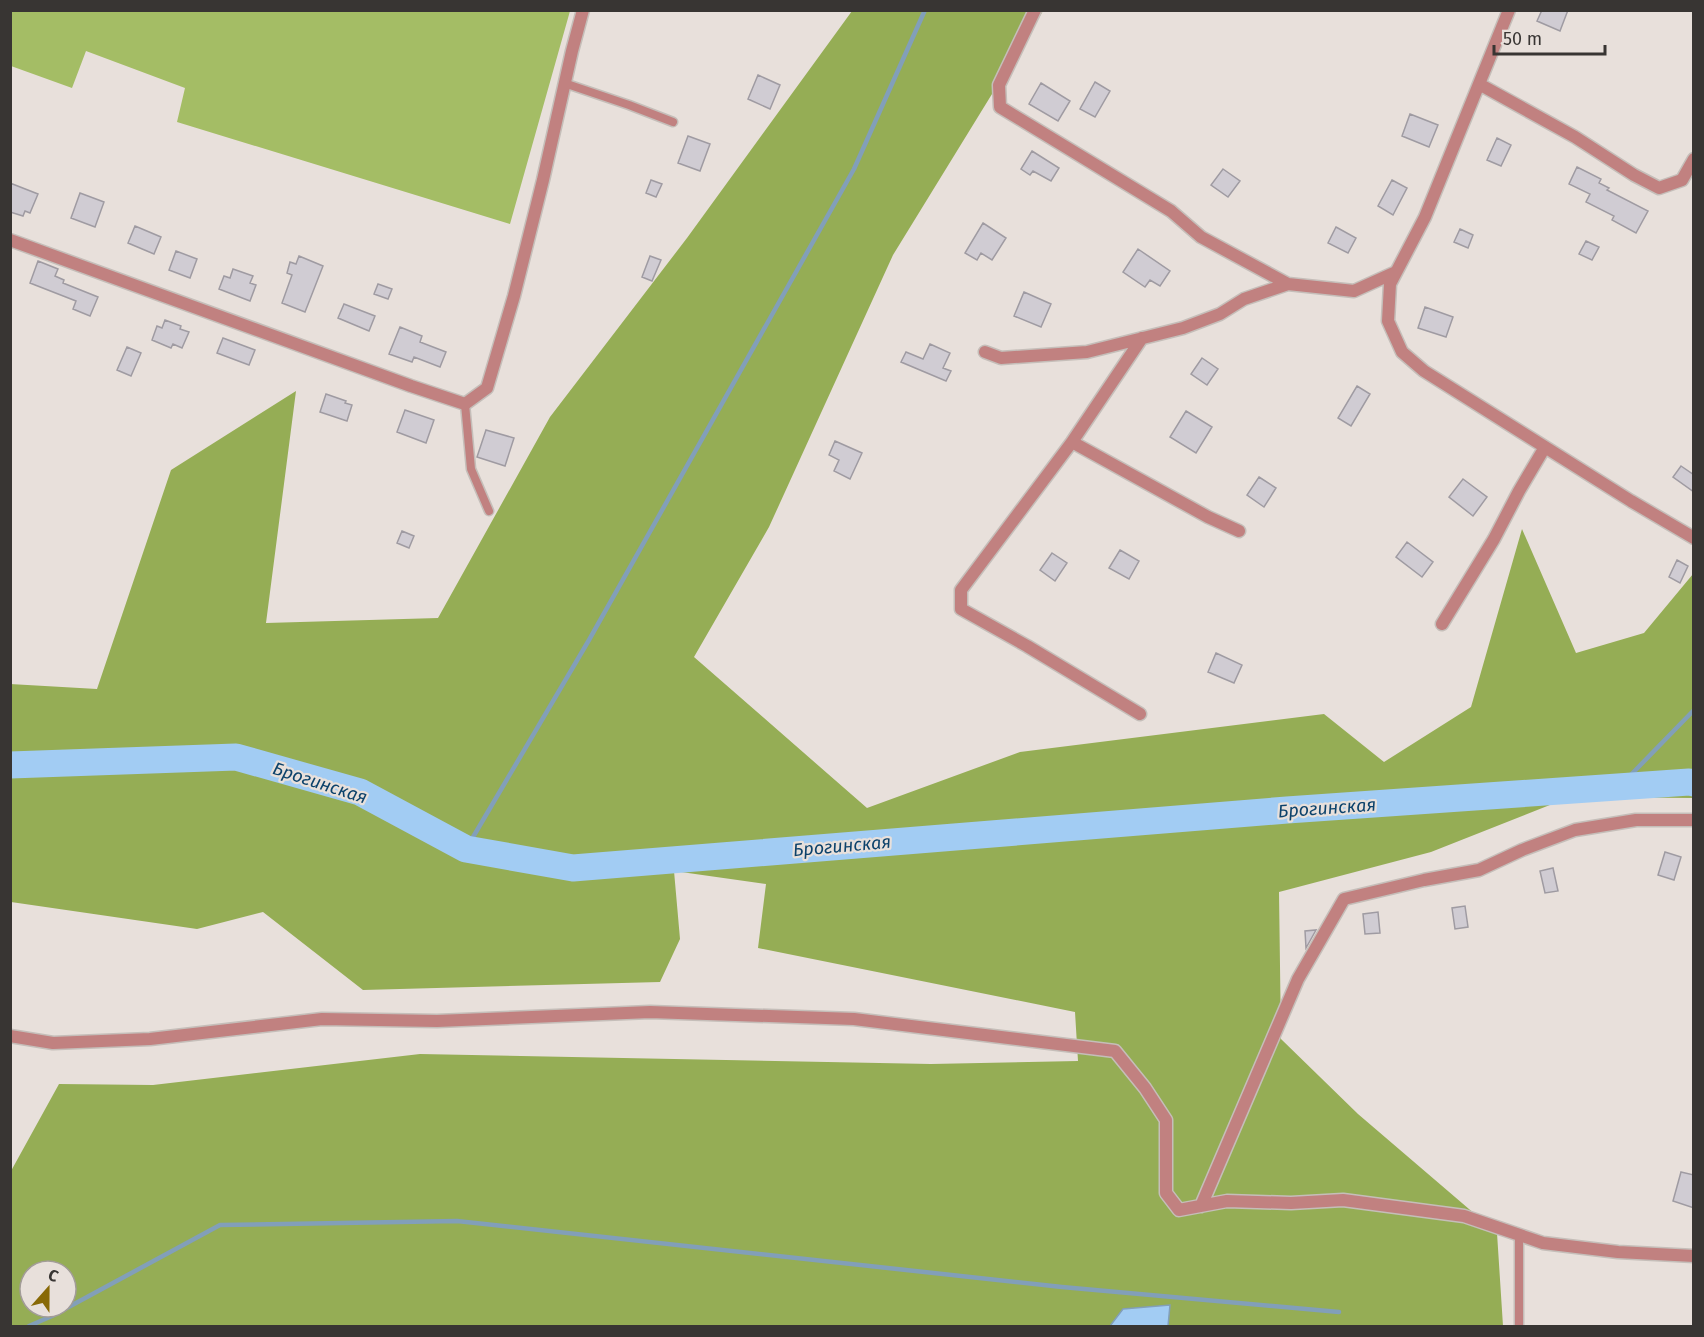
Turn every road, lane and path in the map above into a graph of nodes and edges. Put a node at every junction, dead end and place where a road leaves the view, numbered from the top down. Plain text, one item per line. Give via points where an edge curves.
1 (583, 10) edge
2 (1035, 10) edge
3 (1509, 10) edge
4 (564, 83) junction
5 (1479, 84) junction
6 (673, 122) dead end
7 (1694, 159) edge
8 (10, 240) edge
9 (1396, 272) junction
10 (1288, 284) junction
11 (1142, 338) junction
12 (985, 352) dead end
13 (465, 404) junction
14 (1072, 442) junction
15 (1545, 447) junction
16 (489, 511) dead end
17 (1239, 531) dead end
18 (1694, 538) edge
19 (1442, 624) dead end
20 (1140, 714) dead end
21 (1694, 820) edge
22 (10, 1036) edge
23 (1201, 1206) junction
24 (1519, 1235) junction
25 (1694, 1256) edge
26 (1519, 1326) edge

1 - 4 street
2 - 10 street via 999,85 1000,107 1171,211 1201,237
3 - 5 street
4 - 6 lane
4 - 13 street via 514,296 487,388
5 - 7 street via 1575,136 1659,188 1682,180
5 - 9 street via 1425,217
8 - 13 street
9 - 10 street via 1354,291
9 - 15 street via 1390,284 1388,321 1402,352
10 - 11 street via 1244,299 1220,314 1183,328
11 - 12 street via 1066,354 1001,358
11 - 14 street
13 - 16 lane via 471,469
14 - 17 street
14 - 20 street via 961,590 962,609
15 - 18 street
15 - 19 street
21 - 23 street via 1636,820 1575,830 1479,870 1344,899 1298,979
22 - 23 street via 54,1043 150,1040 322,1019 437,1021 650,1012 854,1018 1115,1051 1166,1120 1166,1193 1179,1210
23 - 24 street via 1227,1201 1343,1200 1464,1216
24 - 25 street via 1543,1243
24 - 26 lane

